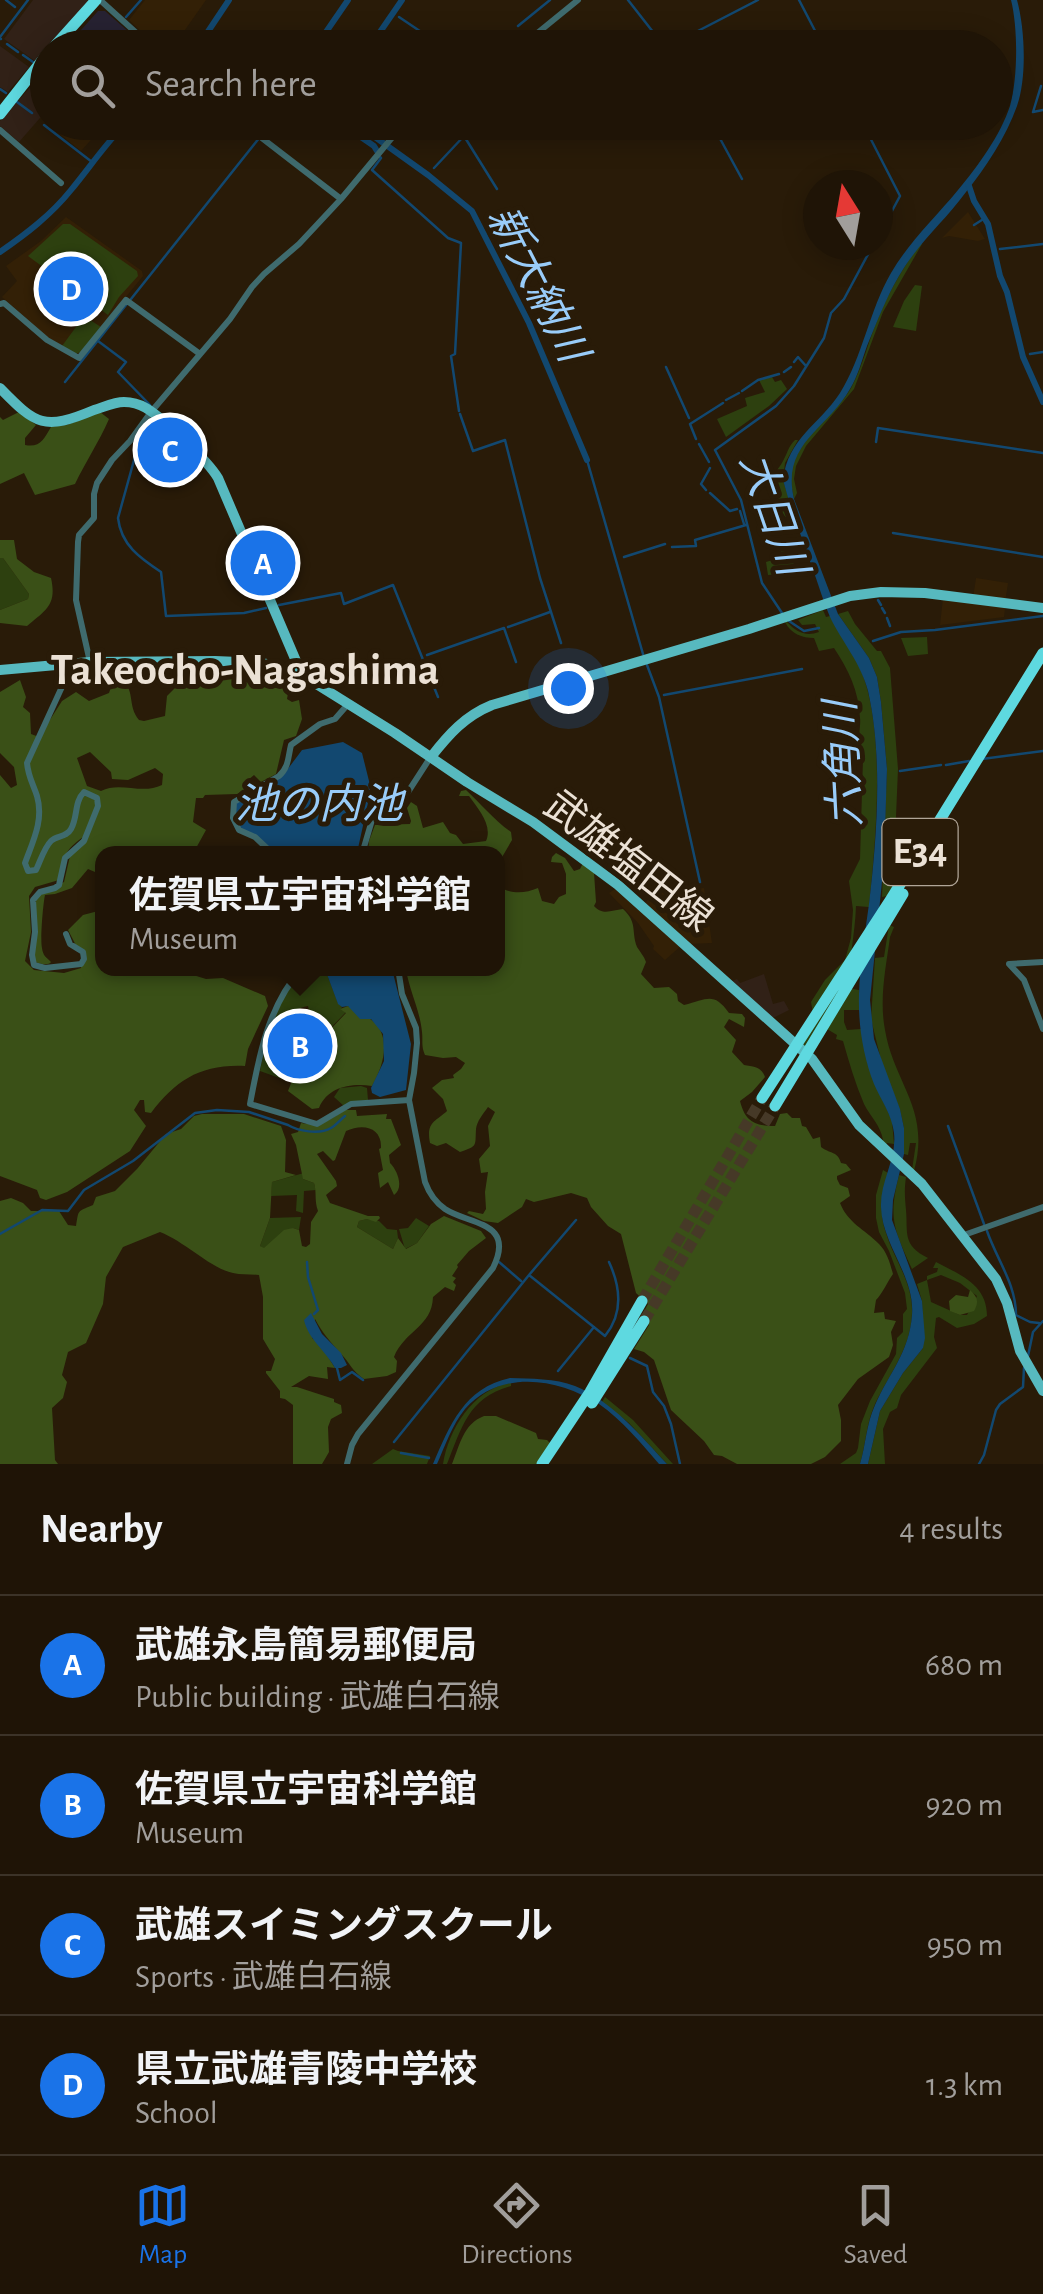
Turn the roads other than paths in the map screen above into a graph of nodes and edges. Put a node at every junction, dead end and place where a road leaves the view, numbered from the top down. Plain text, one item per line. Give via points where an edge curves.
1 (98, 0) edge
2 (578, 0) edge
3 (69, 30) edge
4 (132, 30) edge
5 (541, 30) edge
6 (30, 74) edge
7 (0, 111) edge
8 (0, 130) edge
9 (264, 140) edge
10 (390, 140) edge
11 (60, 183) dead end
12 (341, 199) junction
13 (0, 304) edge
14 (200, 354) junction
15 (0, 388) edge
16 (150, 412) junction
17 (1043, 608) edge
18 (1043, 652) edge
19 (90, 662) junction
20 (1043, 663) edge
21 (73, 664) junction
22 (0, 670) edge
23 (302, 676) junction
24 (348, 704) junction
25 (431, 757) junction
26 (264, 846) edge
27 (364, 846) edge
28 (66, 934) dead end
29 (1043, 962) edge
30 (296, 976) edge
31 (399, 976) edge
32 (1043, 1029) edge
33 (799, 1054) junction
34 (762, 1098) tunnel mouth
35 (409, 1100) junction
36 (775, 1106) tunnel mouth
37 (1043, 1207) edge
38 (962, 1236) junction
39 (642, 1301) tunnel mouth
40 (644, 1321) tunnel mouth
41 (623, 1346) junction
42 (1043, 1391) edge
43 (556, 1449) junction
44 (347, 1464) edge
45 (542, 1464) edge
46 (550, 1464) edge

1 - 3 highway
1 - 4 street
2 - 5 street
6 - 7 highway
8 - 11 street
9 - 12 street
10 - 12 street
12 - 14 street via 264,274
13 - 14 street via 78,358 126,300
14 - 16 street
15 - 16 main road via 26,414 47,422 119,402
16 - 19 street via 102,474 94,518 78,538 76,600
16 - 23 main road via 214,470
17 - 25 main road via 881,592 840,599 492,704 449,734
18 - 33 highway, E34
19 - 21 main road, 武雄塩田線
19 - 23 main road, 武雄塩田線 via 245,661
20 - 33 highway, E34
21 - 22 main road, 武雄塩田線
21 - 28 street via 27,763 40,815 28,871 36,870 50,842 71,829 79,796 90,793 98,806 84,840 65,858 59,885 33,900 34,965 81,964 83,952
23 - 24 main road, 武雄塩田線
24 - 25 main road, 武雄塩田線
24 - 26 street via 335,720 290,745 279,776 234,802 239,830
25 - 27 street via 408,792 372,820
25 - 38 main road, 武雄塩田線 via 618,884 812,1060 860,1125 922,1184
29 - 32 street via 1009,964 1024,980
30 - 35 street via 266,1034 250,1104 318,1124 351,1104
31 - 35 street via 417,1043
33 - 34 highway, E34
33 - 36 highway, E34
35 - 44 street via 428,1192 447,1210 490,1228 498,1257 358,1434
37 - 38 street
38 - 42 main road, 武雄塩田線 via 1002,1290 1020,1351
39 - 41 highway
40 - 41 highway
41 - 43 highway
43 - 45 highway
43 - 46 highway

